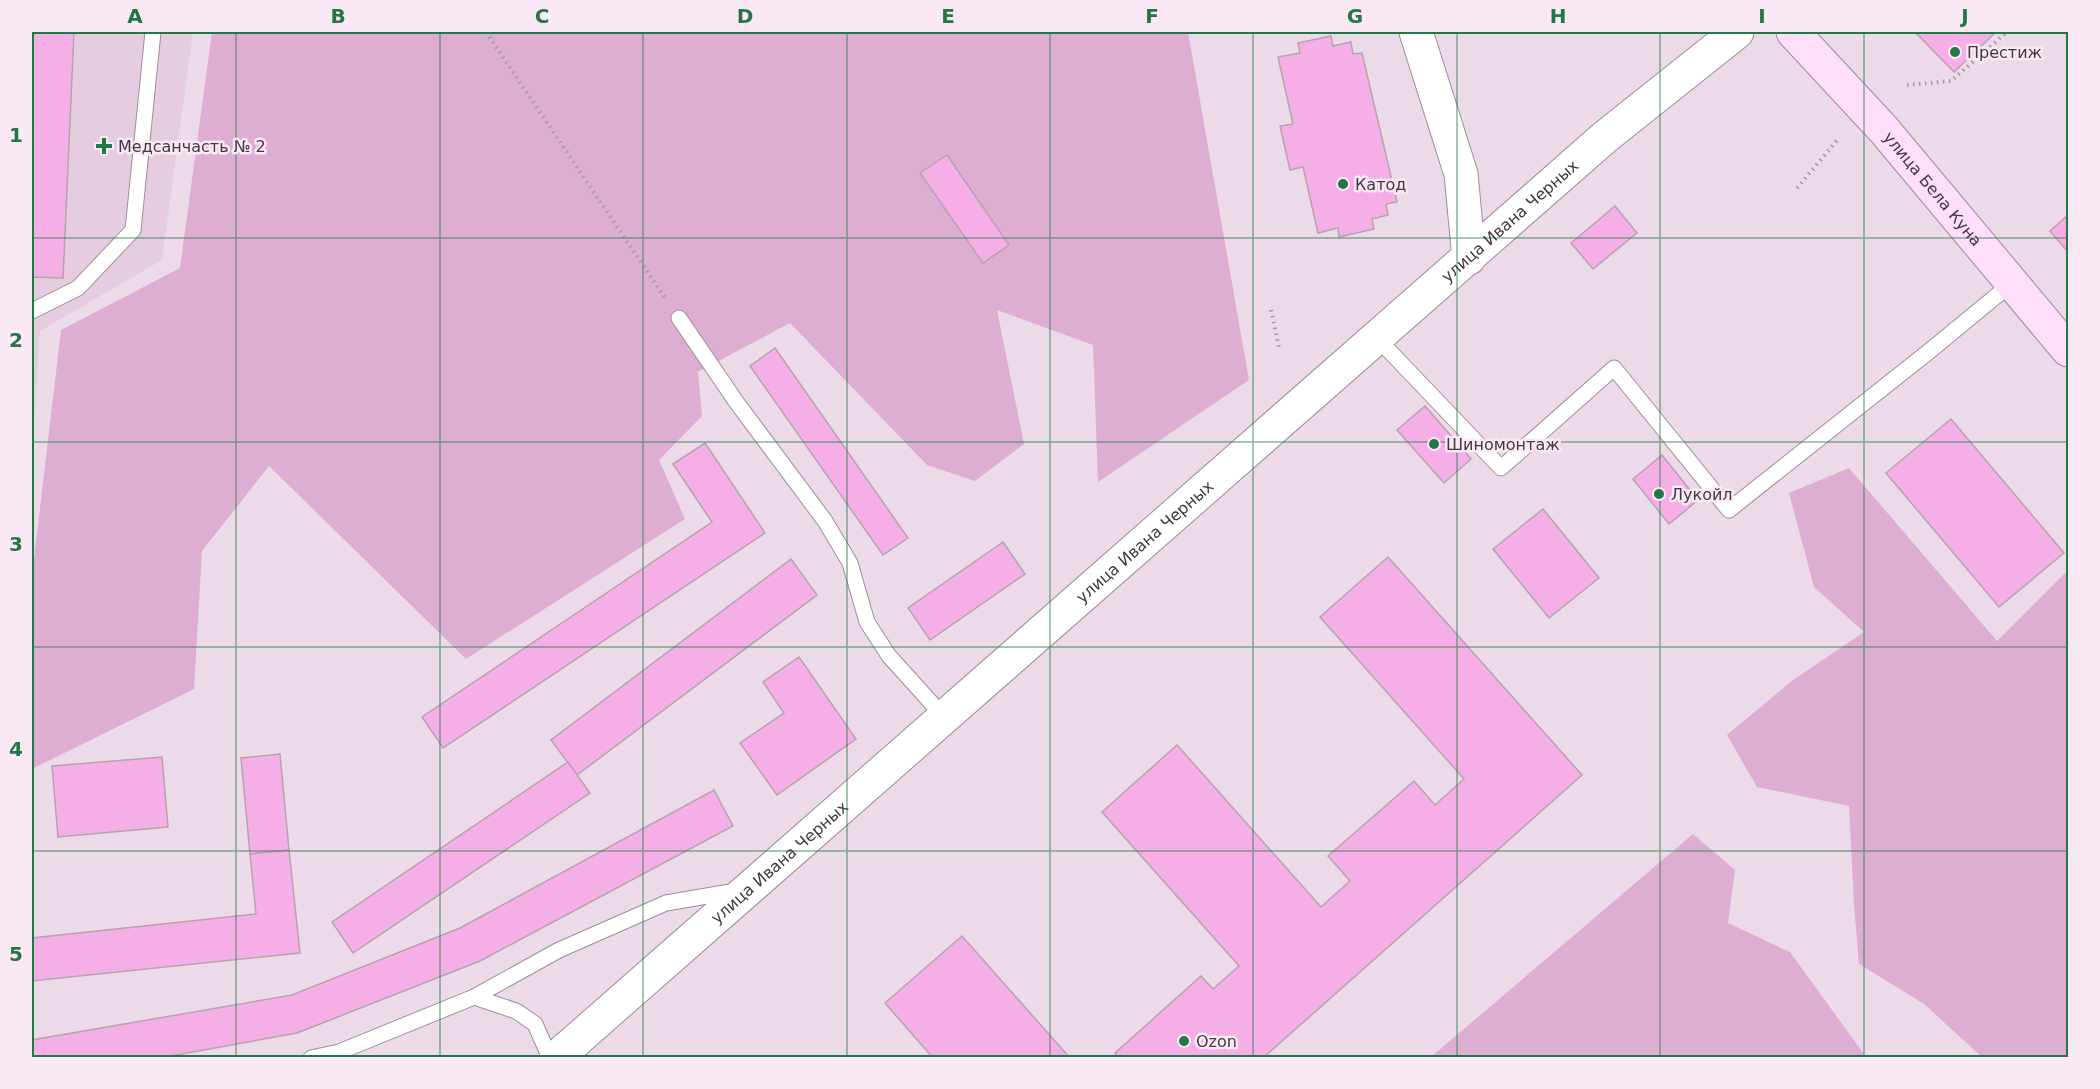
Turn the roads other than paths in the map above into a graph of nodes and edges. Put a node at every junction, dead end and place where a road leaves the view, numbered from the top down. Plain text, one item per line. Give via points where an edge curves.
1 (153, 32) edge
2 (1416, 32) edge
3 (1737, 32) edge
4 (1793, 32) edge
5 (1469, 258) junction
6 (2012, 283) junction
7 (32, 311) edge
8 (679, 318) road end
9 (1377, 338) junction
10 (2068, 350) edge
11 (945, 718) junction
12 (751, 888) junction
13 (474, 997) junction
14 (311, 1058) edge
15 (550, 1058) edge
16 (556, 1058) edge

1 - 7 lane via 133,230 78,288
2 - 5 street via 1461,174
3 - 5 street, улица Ивана Черных via 1605,137
4 - 6 main road, улица Бела Куна via 1884,130
5 - 9 street, улица Ивана Черных
6 - 9 lane via 1729,510 1614,368 1501,468
6 - 10 main road, улица Бела Куна
8 - 11 lane via 825,521 850,563 867,622 889,656
9 - 11 street, улица Ивана Черных
11 - 12 street, улица Ивана Черных
12 - 13 lane via 666,903 558,950
12 - 16 street, улица Ивана Черных
13 - 14 lane via 339,1052
13 - 15 lane via 516,1011 535,1024

